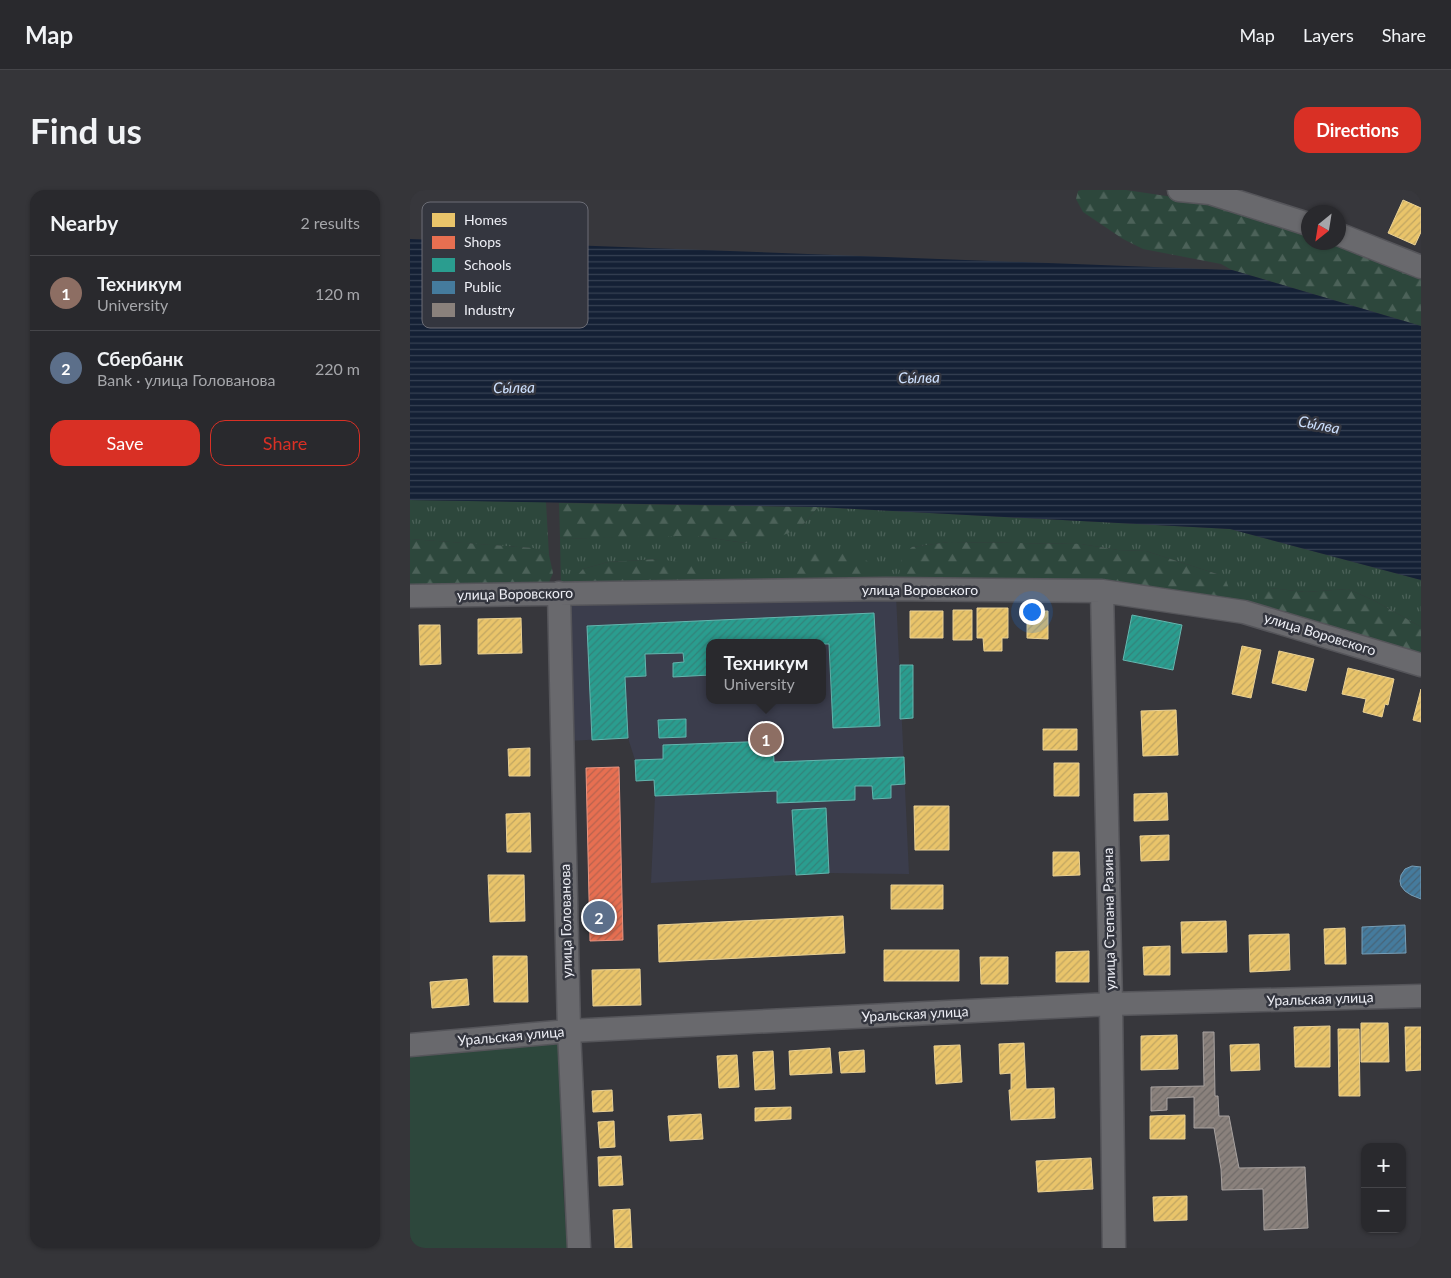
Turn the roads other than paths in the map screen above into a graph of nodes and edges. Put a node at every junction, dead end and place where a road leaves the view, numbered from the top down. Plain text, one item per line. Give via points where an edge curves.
1 (1180, 190) edge
2 (1301, 222) edge
3 (1346, 237) edge
4 (1421, 267) edge
5 (1102, 591) junction
6 (558, 593) junction
7 (410, 596) edge
8 (1421, 664) edge
9 (1421, 996) edge
10 (1111, 1004) junction
11 (569, 1031) junction
12 (410, 1045) edge
13 (579, 1248) edge
14 (1114, 1248) edge

1 - 2 street via 1210,193
3 - 4 street
5 - 6 street, улица Воровского via 886,589
5 - 8 street, улица Воровского via 1244,612
5 - 10 street, улица Степана Разина
6 - 7 street, улица Воровского
6 - 11 street, улица Голованова
9 - 10 street, Уральская улица
10 - 11 street, Уральская улица
10 - 14 street, улица Степана Разина
11 - 12 street, Уральская улица
11 - 13 street, улица Голованова

